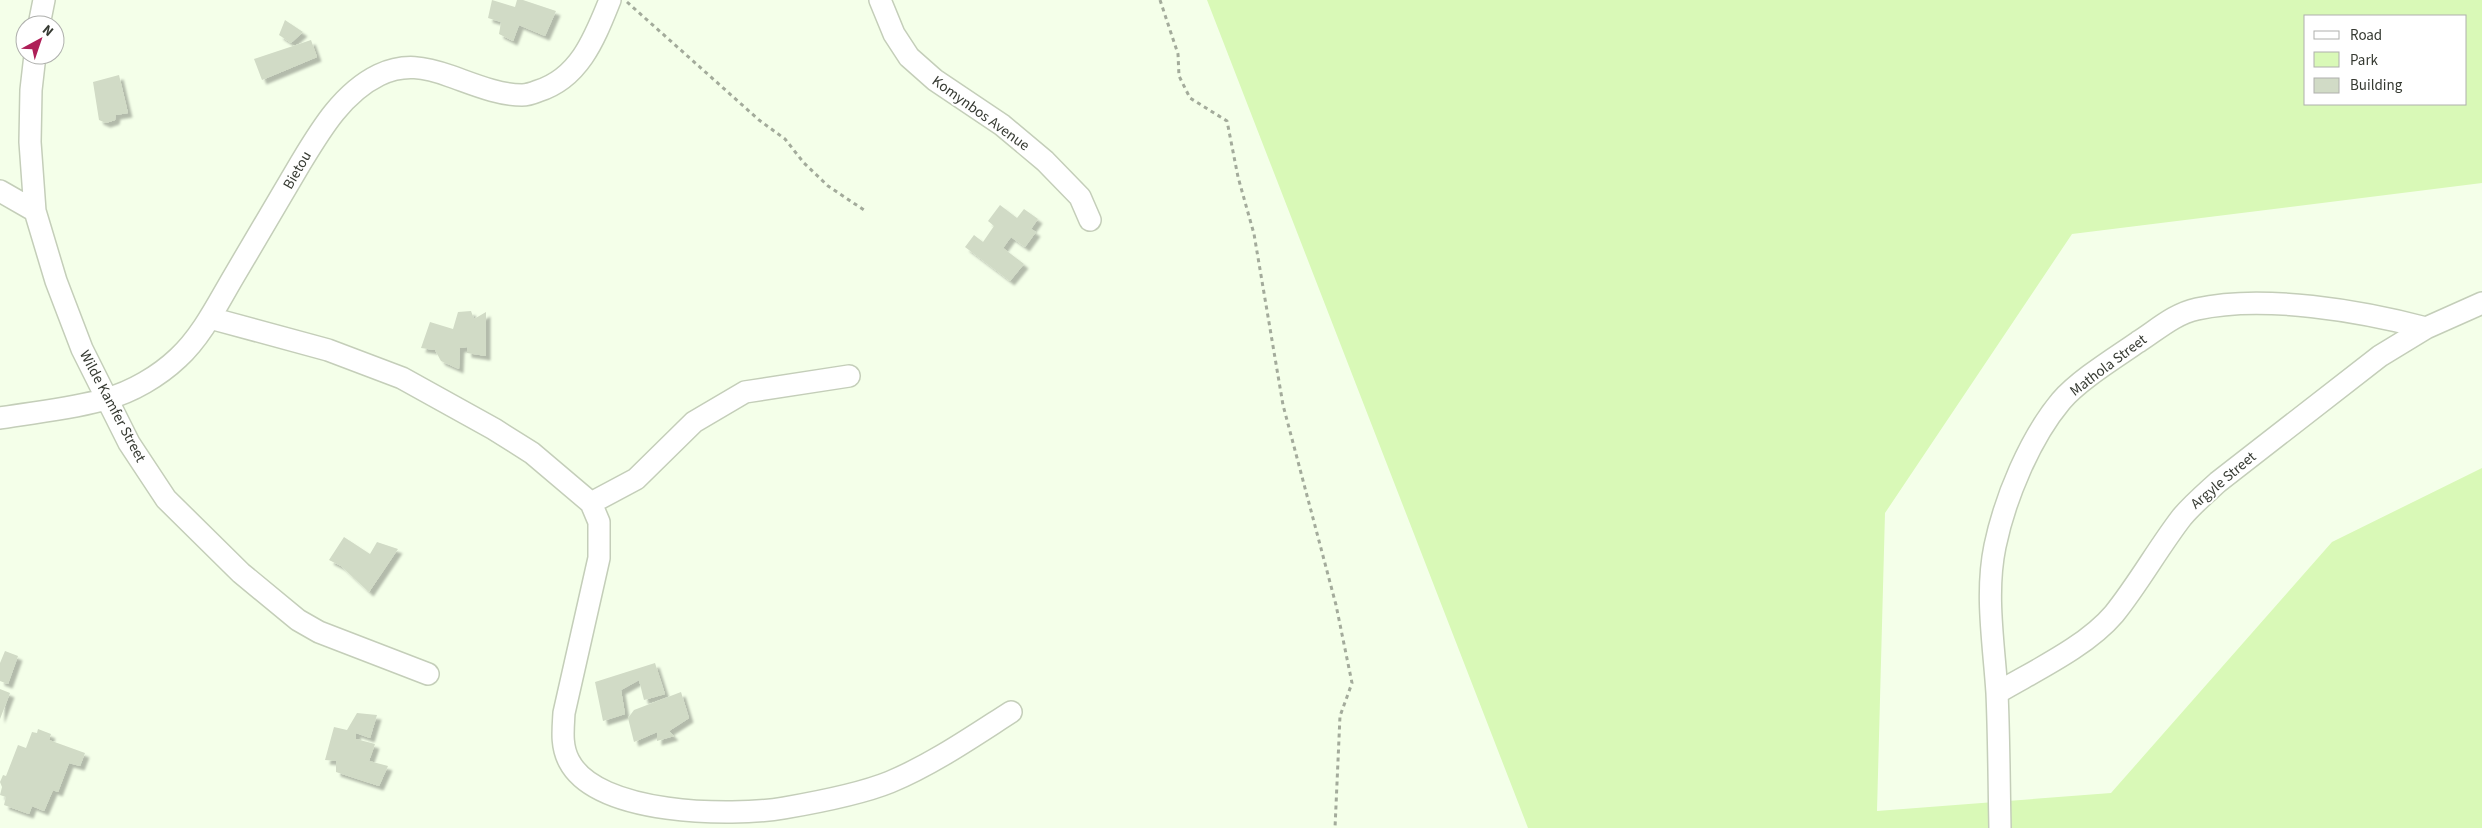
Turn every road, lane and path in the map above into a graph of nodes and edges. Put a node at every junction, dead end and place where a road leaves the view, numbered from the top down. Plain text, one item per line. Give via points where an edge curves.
1 (44, 0) edge
2 (610, 0) edge
3 (625, 0) edge
4 (880, 0) edge
5 (1160, 0) edge
6 (41, 15) edge
7 (35, 65) edge
8 (0, 191) edge
9 (35, 211) junction
10 (867, 212) dead end
11 (1090, 220) dead end
12 (2482, 303) edge
13 (210, 318) junction
14 (2426, 328) junction
15 (849, 376) dead end
16 (107, 399) junction
17 (0, 418) edge
18 (591, 503) junction
19 (428, 674) dead end
20 (1997, 693) junction
21 (1011, 712) dead end
22 (733, 820) edge
23 (1335, 828) edge
24 (2000, 828) edge

1 - 6 street
2 - 13 street, Bietou via 591,44 574,69 548,88 525,96 504,93 424,67 399,67 354,91 311,146
3 - 10 path via 785,140 828,186
4 - 11 street, Komynbos Avenue via 908,57 1046,161 1080,197
5 - 23 path via 1178,54 1179,76 1190,98 1227,121 1254,234 1283,405 1336,605 1352,683 1340,716
7 - 9 street, Wilde Kamfer Street via 30,142
8 - 9 street
9 - 16 street, Wilde Kamfer Street via 82,349
12 - 14 street, Argyle Street
13 - 16 street, Bietou via 180,356 163,370
13 - 18 street via 328,350 402,378 532,453
14 - 20 street, Argyle Street via 2380,356 2218,482 2182,518 2113,615 2058,657
14 - 20 street, Mathola Street via 2388,318 2279,303 2232,303 2196,309 2176,316 2106,364 2062,400 2035,439 2011,494 1995,546 1990,587
15 - 18 street via 745,392 694,422 636,479
16 - 17 street, Bietou
16 - 19 street, Wilde Kamfer Street via 129,443 166,499 241,573 298,620 319,632
18 - 22 street via 599,522 600,558 564,713 562,738 569,763 595,788 614,797
20 - 24 street, Mathola Street
21 - 22 street via 971,738 889,782

